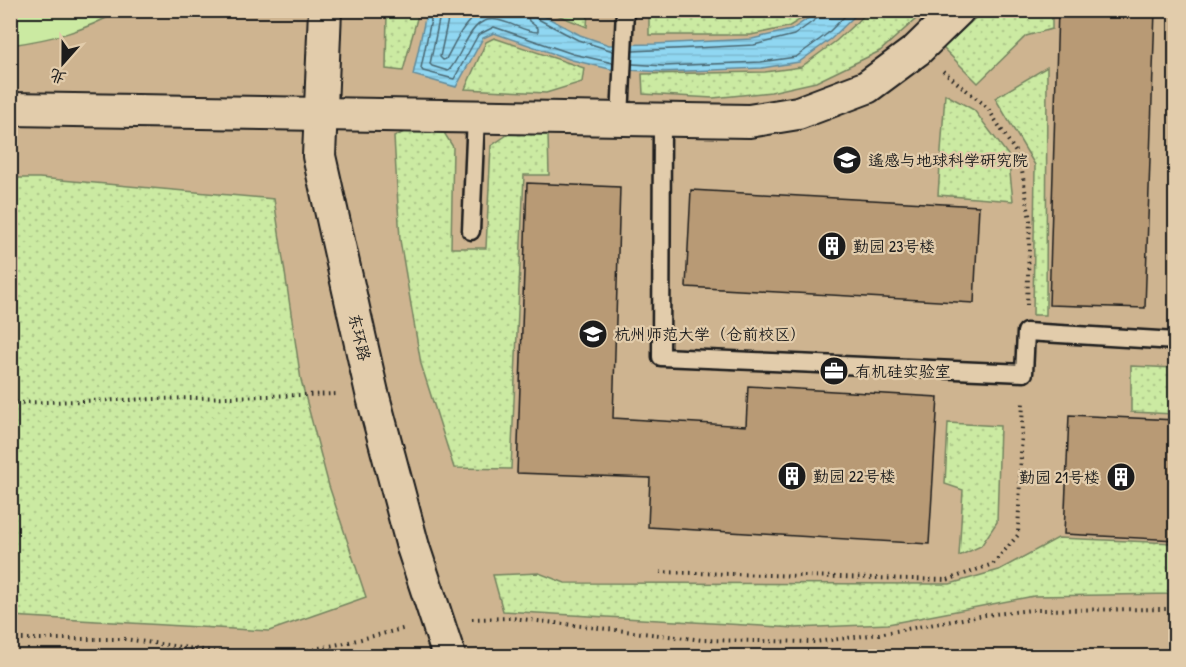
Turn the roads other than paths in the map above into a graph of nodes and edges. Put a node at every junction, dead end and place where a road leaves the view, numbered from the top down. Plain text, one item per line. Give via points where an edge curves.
1 (325, 10) edge
2 (626, 10) edge
3 (958, 10) edge
4 (10, 109) edge
5 (321, 113) junction
6 (476, 116) junction
7 (620, 119) junction
8 (662, 120) junction
9 (471, 231) dead end
10 (1176, 341) edge
11 (449, 657) edge

1 - 5 street, 东环路
2 - 7 lane
3 - 8 street via 917,51 867,87 798,113 749,121
4 - 5 street
5 - 6 street
5 - 11 street, 东环路, bridge via 319,156 372,393 413,547
6 - 7 street
6 - 9 lane
7 - 8 street
8 - 10 lane via 661,357 1024,373 1026,332

